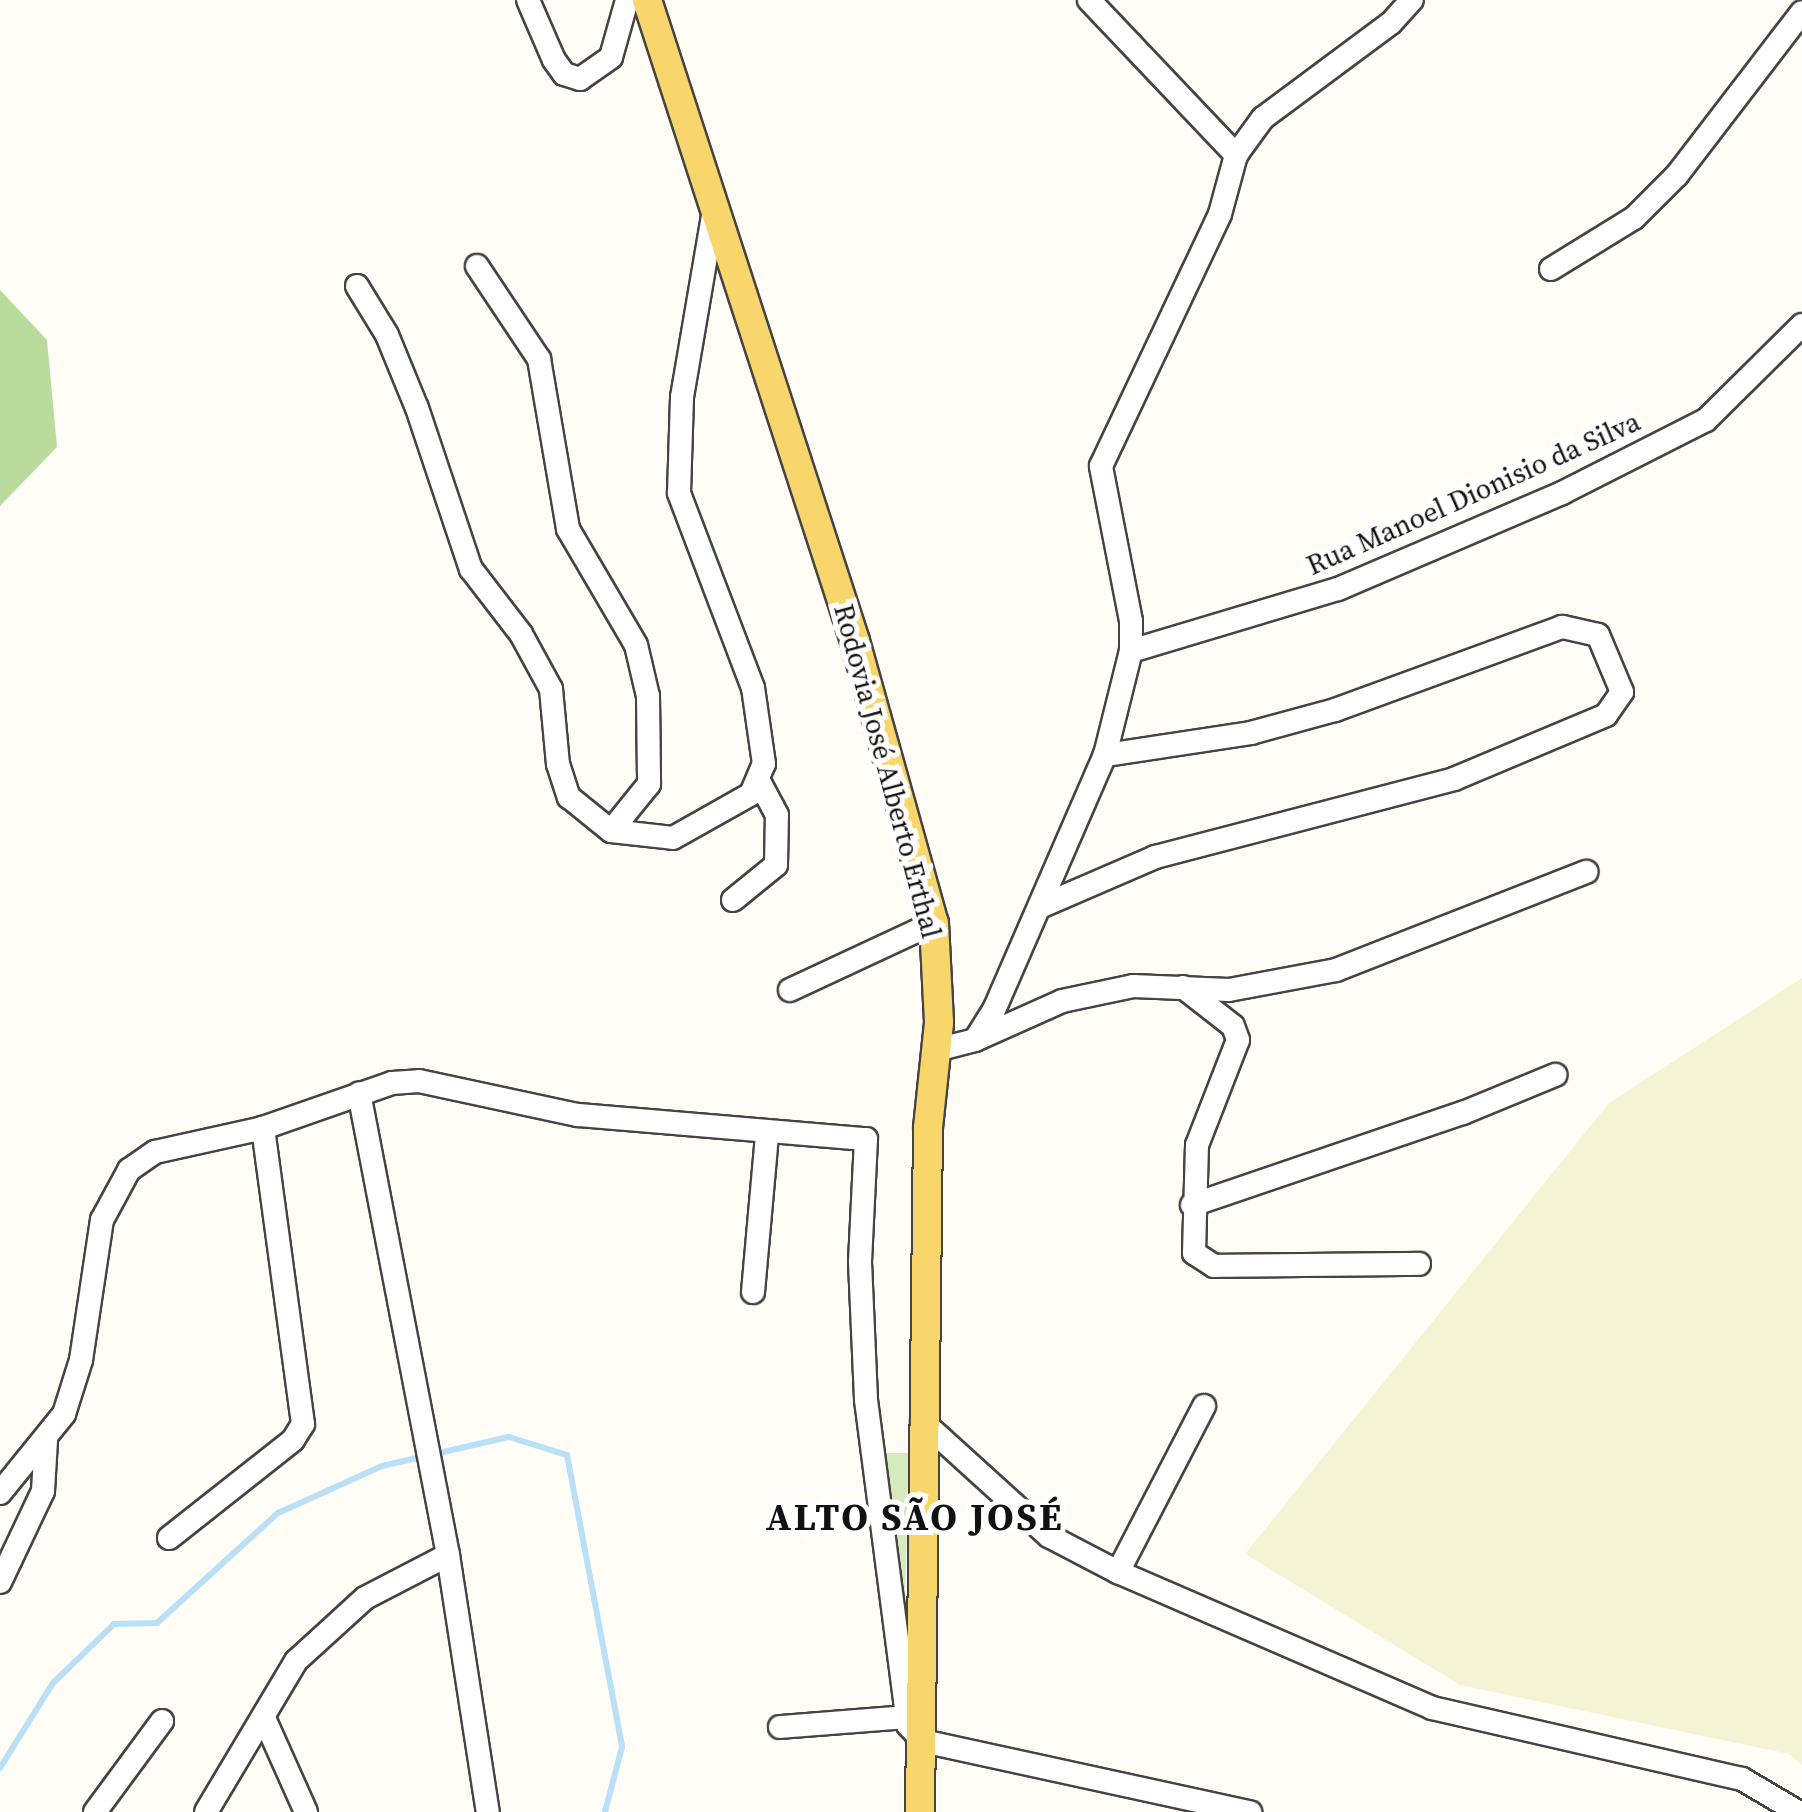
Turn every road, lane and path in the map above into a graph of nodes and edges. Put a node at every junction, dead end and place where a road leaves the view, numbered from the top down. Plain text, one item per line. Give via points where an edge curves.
1 (528, 0) edge
2 (626, 0) edge
3 (647, 0) edge
4 (1089, 0) edge
5 (1412, 0) edge
6 (1390, 11) edge
7 (1802, 12) edge
8 (1236, 155) junction
9 (715, 205) junction
10 (476, 266) dead end
11 (1550, 269) dead end
12 (357, 286) dead end
13 (1802, 325) edge
14 (1132, 651) junction
15 (1104, 755) junction
16 (760, 782) junction
17 (610, 831) junction
18 (1586, 872) dead end
19 (733, 900) dead end
20 (1042, 906) junction
21 (934, 923) junction
22 (1182, 987) junction
23 (790, 990) dead end
24 (975, 1040) junction
25 (936, 1050) junction
26 (1555, 1075) dead end
27 (359, 1093) junction
28 (263, 1128) junction
29 (767, 1135) junction
30 (1192, 1205) junction
31 (1420, 1264) dead end
32 (753, 1292) dead end
33 (1204, 1406) dead end
34 (922, 1421) junction
35 (46, 1440) junction
36 (0, 1493) edge
37 (169, 1538) dead end
38 (448, 1555) junction
39 (1118, 1572) junction
40 (0, 1582) edge
41 (264, 1718) junction
42 (906, 1718) junction
43 (162, 1721) dead end
44 (780, 1727) dead end
45 (922, 1741) junction
46 (95, 1812) edge
47 (206, 1812) edge
48 (306, 1812) edge
49 (488, 1812) edge
50 (920, 1812) edge
51 (1250, 1812) edge
52 (1798, 1812) edge

1 - 2 street via 554,60 564,74 580,78 611,57
3 - 9 main road, Rodovia José Alberto Erthal
4 - 8 street
5 - 6 street
6 - 8 street via 1262,118
7 - 11 street via 1677,175 1634,218
8 - 14 street via 1220,214 1101,466
9 - 16 street via 676,464 679,493 753,688 764,741
9 - 21 main road, Rodovia José Alberto Erthal via 855,641
10 - 17 street via 539,359 568,529 640,662 652,768 643,798
12 - 17 street via 417,408 471,569 521,634 551,689 561,781 591,819
13 - 14 street, Rua Manoel Dionisio da Silva via 1706,420 1562,493 1338,589
14 - 15 street
15 - 20 street
15 - 20 street via 1251,732 1335,710 1562,627 1598,634 1622,692 1606,715 1454,779 1154,858
16 - 17 street via 724,813 673,838
16 - 19 street via 777,815 776,865
18 - 22 street via 1336,970 1230,990
20 - 24 street
21 - 23 street
21 - 25 main road, Rodovia José Alberto Erthal
22 - 24 street via 1133,986 1062,1000
22 - 30 street via 1233,1026 1238,1040 1207,1106
24 - 25 street
25 - 34 main road, Rodovia José Alberto Erthal
26 - 30 street via 1463,1114
27 - 28 street
27 - 29 street via 420,1081 578,1115
27 - 38 street
28 - 35 street via 155,1152 129,1170 102,1220 80,1360 64,1414
28 - 37 street via 303,1424 293,1440
29 - 32 street
29 - 42 street via 866,1139 860,1262 866,1400
30 - 31 street via 1194,1253 1214,1266
33 - 39 street
34 - 39 street via 1049,1536
34 - 45 main road, Rodovia José Alberto Erthal
35 - 36 street
35 - 40 street via 43,1491
38 - 41 street via 399,1577 331,1626 296,1660
38 - 49 street
39 - 52 street via 1432,1708 1742,1779
41 - 47 street
41 - 48 street
42 - 44 street
42 - 45 street
43 - 46 street
45 - 50 main road, Rodovia José Alberto Erthal
45 - 51 street

